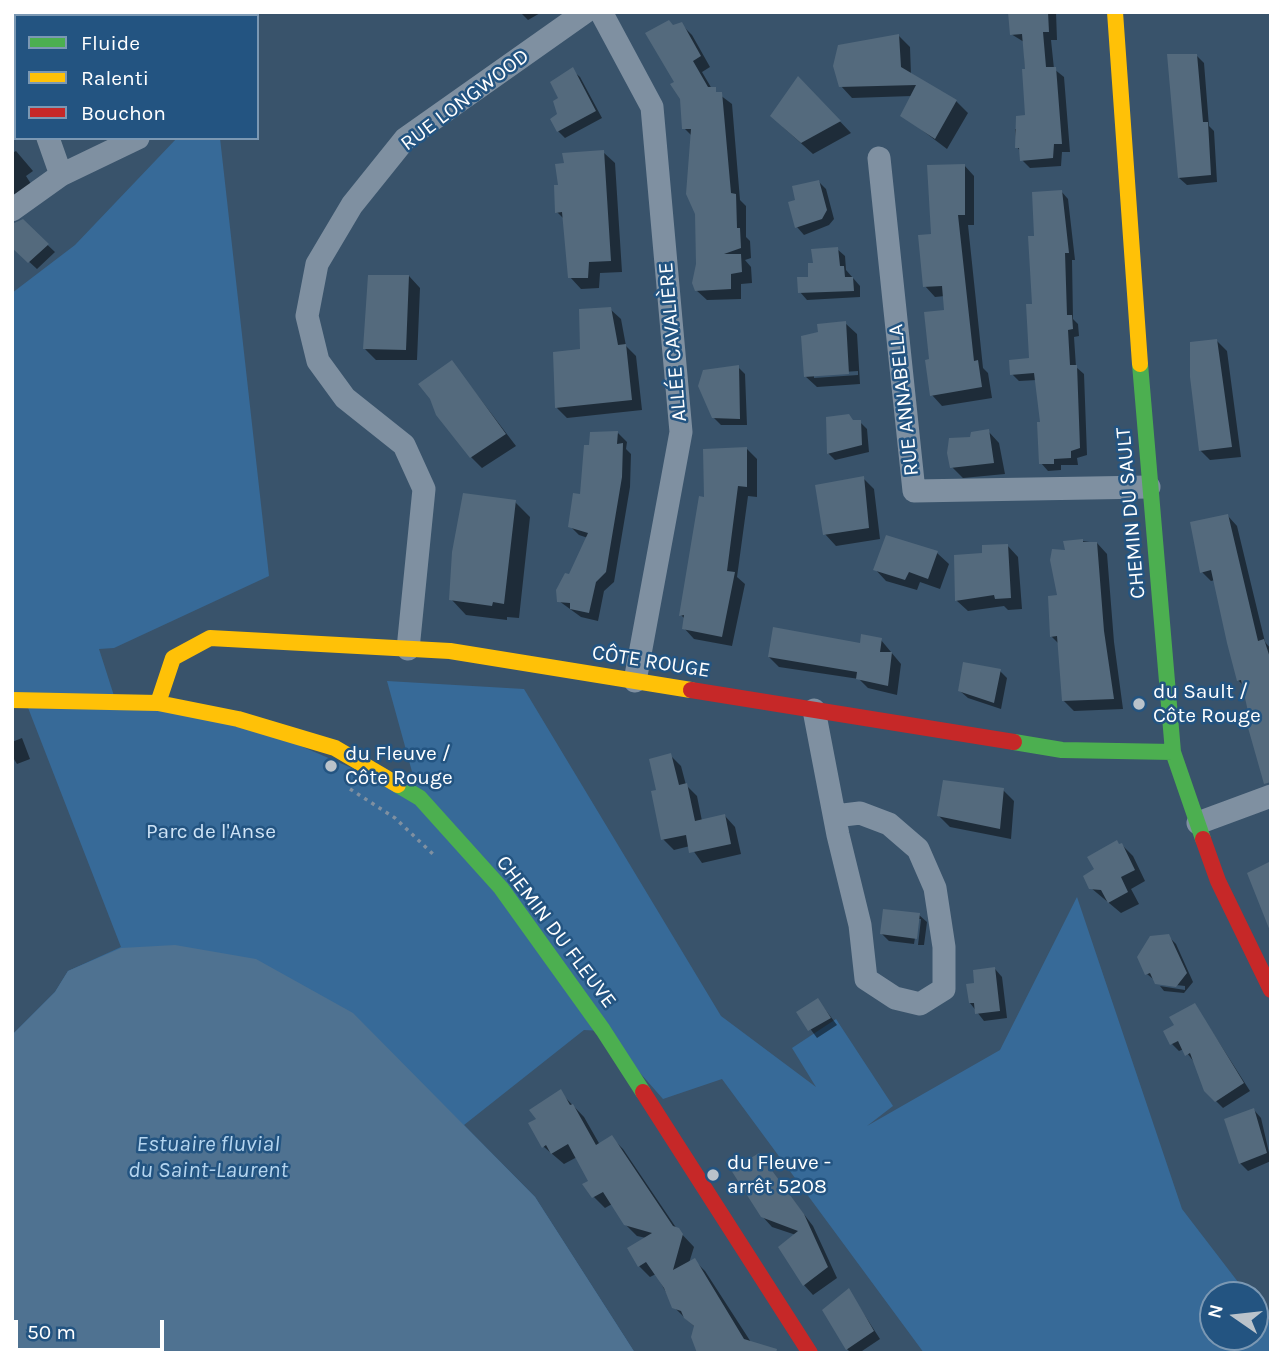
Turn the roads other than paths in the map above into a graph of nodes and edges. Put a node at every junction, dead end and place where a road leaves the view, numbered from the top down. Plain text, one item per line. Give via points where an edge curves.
1 (585, 12) edge
2 (601, 12) edge
3 (1115, 12) edge
4 (49, 140) edge
5 (134, 140) edge
6 (879, 158) dead end
7 (61, 174) junction
8 (12, 210) edge
9 (1149, 487) junction
10 (408, 649) junction
11 (635, 681) junction
12 (12, 700) edge
13 (158, 703) junction
14 (814, 710) junction
15 (1173, 752) junction
16 (1271, 796) edge
17 (835, 816) junction
18 (1198, 823) junction
19 (1271, 990) edge
20 (810, 1353) edge

1 - 10 street, RUE LONGWOOD via 405,139 352,205 317,264 307,316 318,361 345,398 404,445 424,489
2 - 11 street, ALLÉE CAVALIÈRE via 652,107 681,432
3 - 9 street, CHEMIN DU SAULT
4 - 7 street
5 - 7 street
6 - 9 street, RUE ANNABELLA via 914,491
7 - 8 street
9 - 15 street, CHEMIN DU SAULT
10 - 11 street, CÔTE ROUGE via 450,651
10 - 13 street, CÔTE ROUGE via 210,638 173,657
11 - 14 street, CÔTE ROUGE
12 - 13 street, CHEMIN DU FLEUVE
13 - 20 street, CHEMIN DU FLEUVE via 238,719 334,748 420,798 501,888 603,1030
14 - 15 street, CÔTE ROUGE via 1062,750
14 - 17 street
15 - 18 street, CHEMIN DU SAULT
16 - 18 street
17 - 17 street via 860,925 866,979 895,998 920,1004 944,989 944,947 935,888 918,849 889,824 860,813
18 - 19 street, CHEMIN DU SAULT via 1218,881

